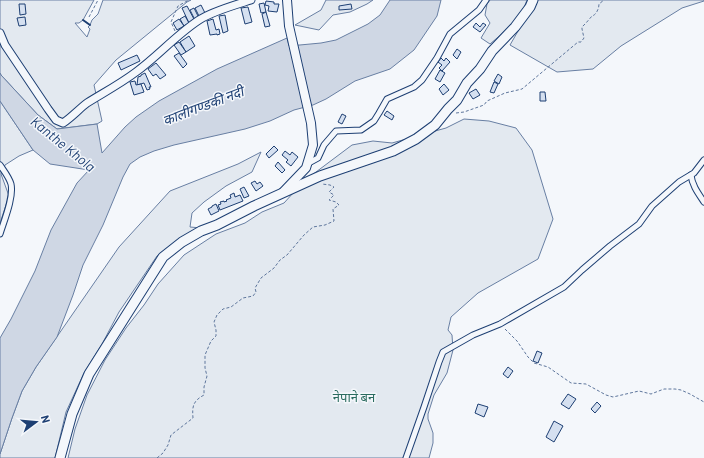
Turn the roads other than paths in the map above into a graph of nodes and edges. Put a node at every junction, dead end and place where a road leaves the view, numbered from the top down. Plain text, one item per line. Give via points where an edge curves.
1 (250, 0) edge
2 (287, 0) edge
3 (486, 0) edge
4 (533, 0) edge
5 (0, 33) edge
6 (704, 160) edge
7 (0, 164) edge
8 (308, 164) junction
9 (691, 175) junction
10 (281, 194) junction
11 (704, 202) edge
12 (0, 234) edge
13 (60, 458) edge
14 (406, 458) edge

1 - 5 main road via 200,19 136,72 86,104 64,123 56,120 48,109 5,45
2 - 8 main road via 288,26 313,145
3 - 8 street via 479,10 450,34 437,58 414,88 387,99 374,121 361,130 336,131 324,145 318,158
4 - 10 highway via 515,27 492,51 457,100 435,125 393,151 320,176
6 - 9 street
7 - 12 street via 11,185 11,196
8 - 10 main road
9 - 11 street via 691,182
9 - 14 street via 652,206 639,224 604,251 564,288 443,352
10 - 13 highway via 201,231 163,257 89,374 72,414

